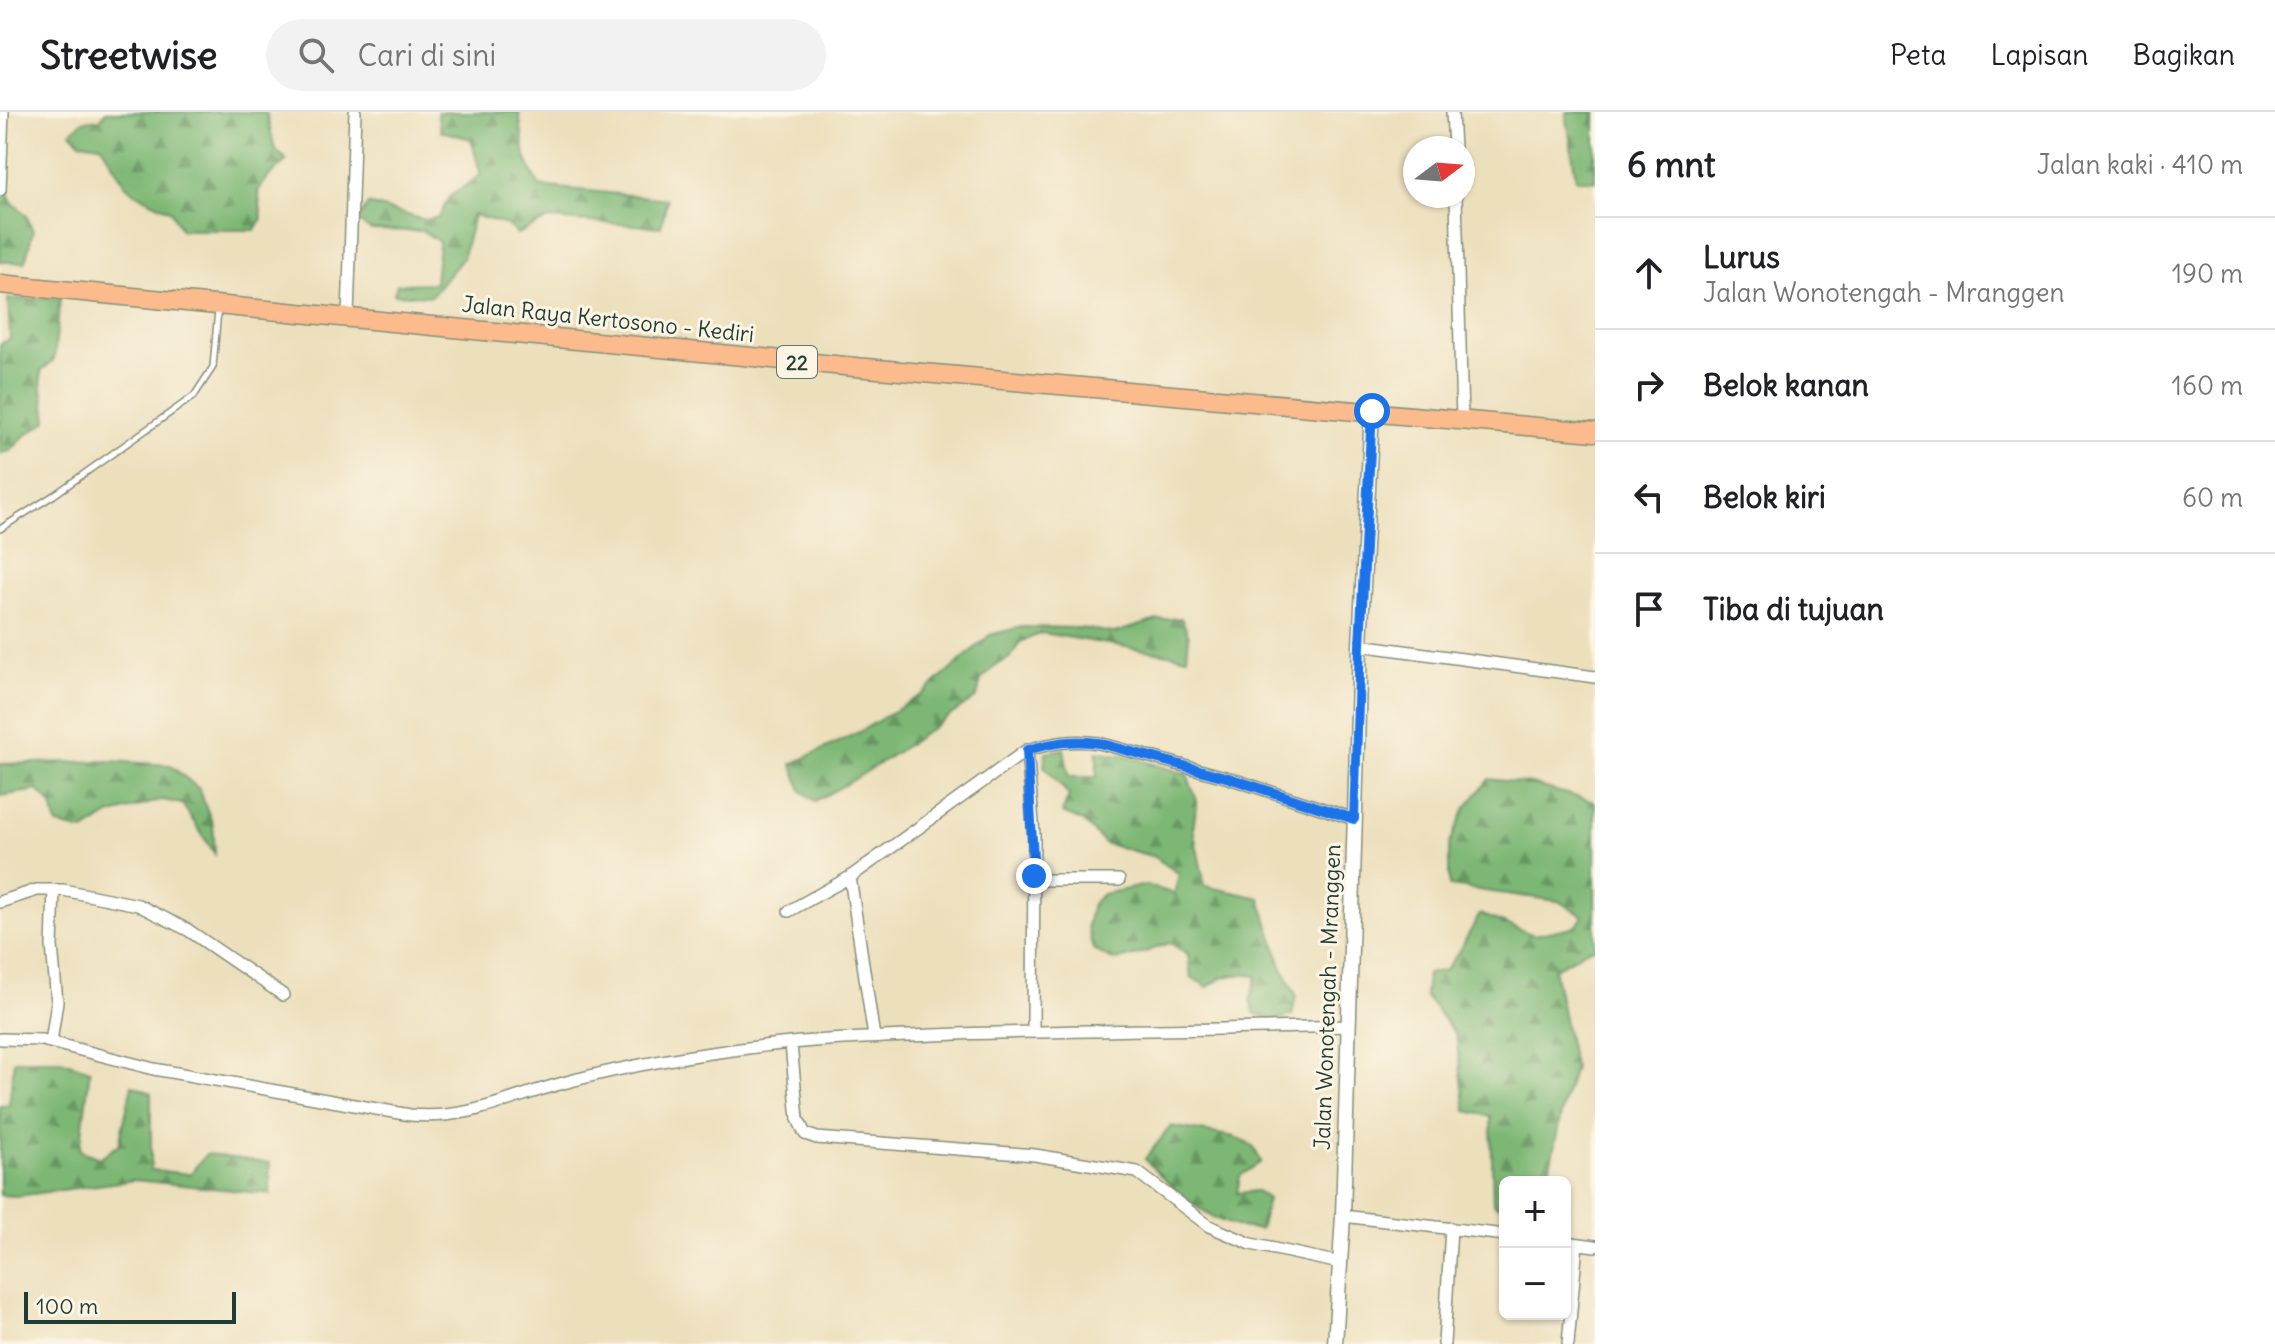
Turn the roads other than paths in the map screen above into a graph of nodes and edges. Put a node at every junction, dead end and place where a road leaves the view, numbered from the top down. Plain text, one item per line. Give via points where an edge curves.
1 (3, 112) edge
2 (355, 112) edge
3 (1452, 112) edge
4 (1453, 136) edge
5 (0, 190) edge
6 (1456, 208) edge
7 (0, 284) edge
8 (218, 305) junction
9 (348, 316) junction
10 (1372, 411) junction
11 (1462, 420) junction
12 (1595, 432) edge
13 (0, 529) edge
14 (1360, 645) junction
15 (1595, 677) edge
16 (1027, 750) junction
17 (1354, 819) junction
18 (850, 877) junction
19 (1034, 880) junction
20 (1119, 880) dead end
21 (54, 890) junction
22 (0, 902) edge
23 (789, 911) dead end
24 (283, 995) dead end
25 (1349, 1026) junction
26 (1033, 1032) junction
27 (874, 1037) junction
28 (0, 1039) edge
29 (51, 1042) junction
30 (791, 1044) junction
31 (1343, 1216) junction
32 (1451, 1228) junction
33 (1499, 1234) edge
34 (1571, 1243) edge
35 (1595, 1246) edge
36 (1571, 1248) edge
37 (1340, 1263) junction
38 (1335, 1344) edge
39 (1444, 1344) edge
40 (1568, 1344) edge

1 - 5 street
2 - 9 street
3 - 4 street
6 - 11 street
7 - 8 highway, Jalan Raya Kertosono - Kediri / 22
8 - 9 highway, Jalan Raya Kertosono - Kediri / 22
8 - 13 lane via 213,367 194,396
9 - 10 highway, Jalan Raya Kertosono - Kediri / 22 via 839,366
10 - 11 highway, Jalan Raya Kertosono - Kediri / 22
10 - 14 street, Jalan Wonotengah - Mranggen
11 - 12 highway, Jalan Raya Kertosono - Kediri / 22
14 - 15 street
14 - 17 street, Jalan Wonotengah - Mranggen
16 - 17 street via 1081,740 1099,743
16 - 18 street
16 - 19 street
17 - 25 street, Jalan Wonotengah - Mranggen
18 - 23 street
18 - 27 street
19 - 20 street
19 - 26 street
21 - 22 street
21 - 24 street via 138,905 188,930
21 - 29 street via 57,1002
25 - 26 street
25 - 31 street, Jalan Wonotengah - Mranggen
26 - 27 street
27 - 30 street
28 - 29 street
29 - 30 street via 154,1069 438,1117 644,1064
30 - 37 street via 798,1119 805,1134 1035,1155 1137,1172 1209,1226 1251,1244
31 - 32 street
31 - 37 street, Jalan Wonotengah - Mranggen
32 - 33 street
32 - 39 street
34 - 35 street
36 - 40 street
37 - 38 street, Jalan Wonotengah - Mranggen

